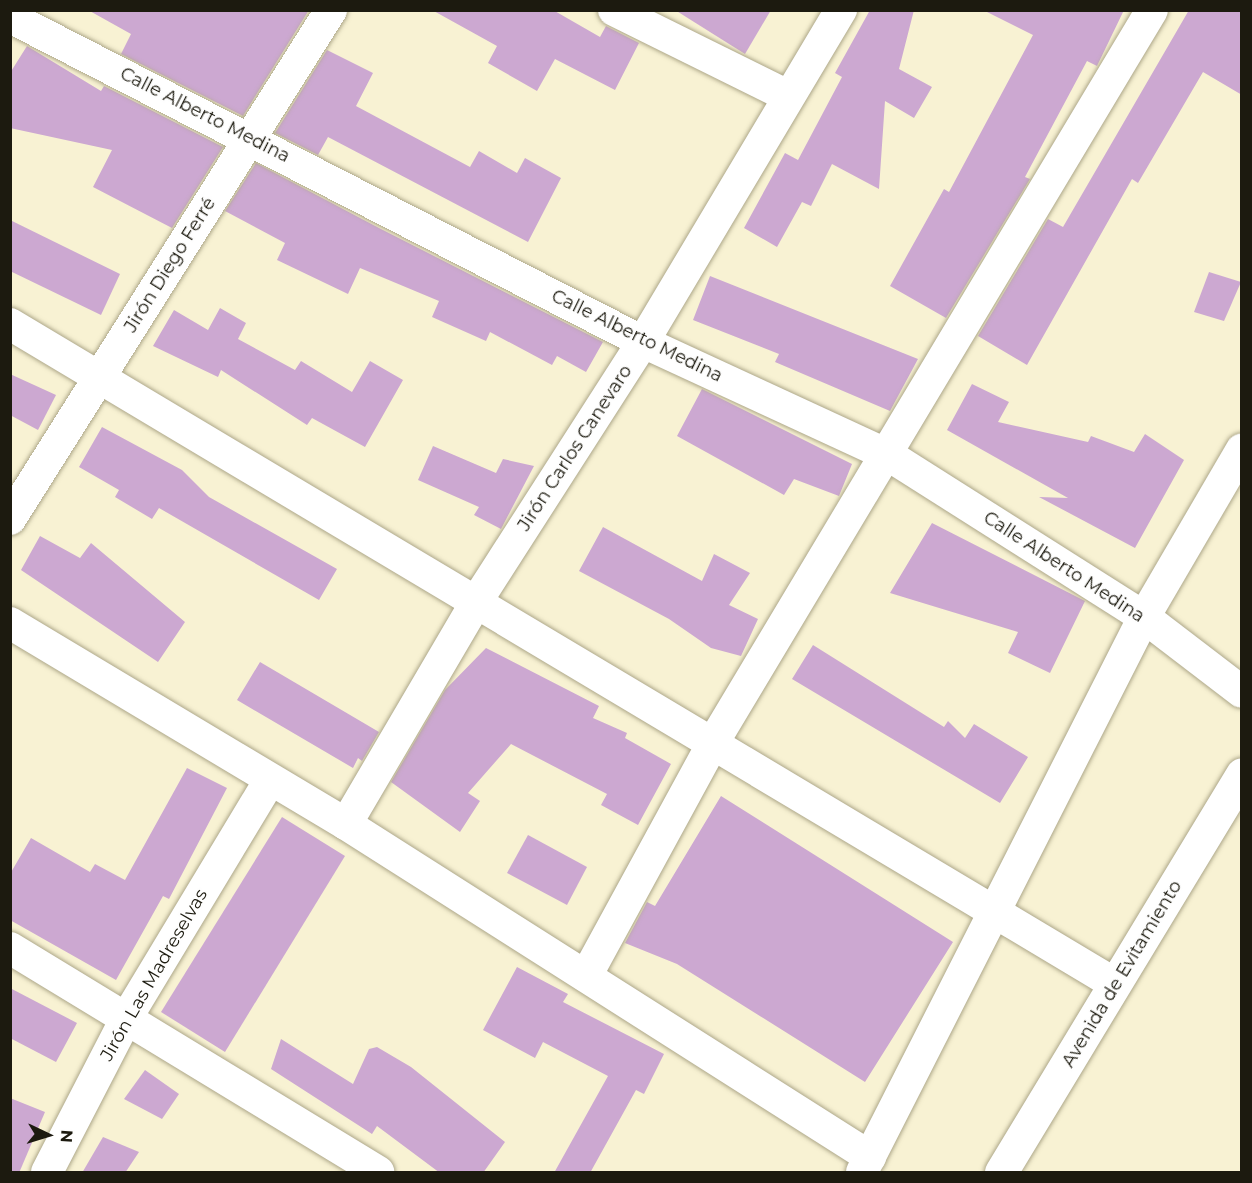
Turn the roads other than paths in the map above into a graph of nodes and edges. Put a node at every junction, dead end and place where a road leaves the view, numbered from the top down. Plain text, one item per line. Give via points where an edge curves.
1 (331, 10) edge
2 (614, 10) edge
3 (841, 10) edge
4 (1152, 10) edge
5 (10, 17) edge
6 (788, 96) junction
7 (250, 138) junction
8 (10, 324) edge
9 (643, 342) junction
10 (99, 377) junction
11 (1242, 449) edge
12 (890, 456) junction
13 (10, 519) edge
14 (476, 602) junction
15 (1144, 617) junction
16 (10, 623) edge
17 (1242, 692) edge
18 (714, 741) junction
19 (1242, 774) edge
20 (269, 782) junction
21 (346, 824) junction
22 (995, 913) junction
23 (10, 948) edge
24 (586, 976) junction
25 (1115, 984) junction
26 (127, 1017) junction
27 (866, 1165) edge
28 (47, 1173) edge
29 (378, 1173) edge
30 (1001, 1173) edge

1 - 7 street, Jirón Diego Ferré
2 - 6 street
3 - 6 street, Jirón Carlos Canevaro
4 - 12 street
5 - 7 street, Calle Alberto Medina
6 - 9 street, Jirón Carlos Canevaro
7 - 9 street, Calle Alberto Medina
7 - 10 street, Jirón Diego Ferré
8 - 10 street
9 - 12 street, Calle Alberto Medina
9 - 14 street, Jirón Carlos Canevaro
10 - 13 street, Jirón Diego Ferré
10 - 14 street
11 - 15 street
12 - 15 street, Calle Alberto Medina
12 - 18 street
14 - 18 street
14 - 21 street, Jirón Carlos Canevaro
15 - 17 street, Calle Alberto Medina
15 - 22 street
16 - 20 street
18 - 22 street
18 - 24 street
19 - 25 street, Avenida de Evitamiento
20 - 21 street
20 - 26 street, Jirón Las Madreselvas
21 - 24 street
22 - 25 street
22 - 27 street
23 - 26 street
24 - 27 street
25 - 30 street, Avenida de Evitamiento
26 - 28 street, Jirón Las Madreselvas
26 - 29 street

